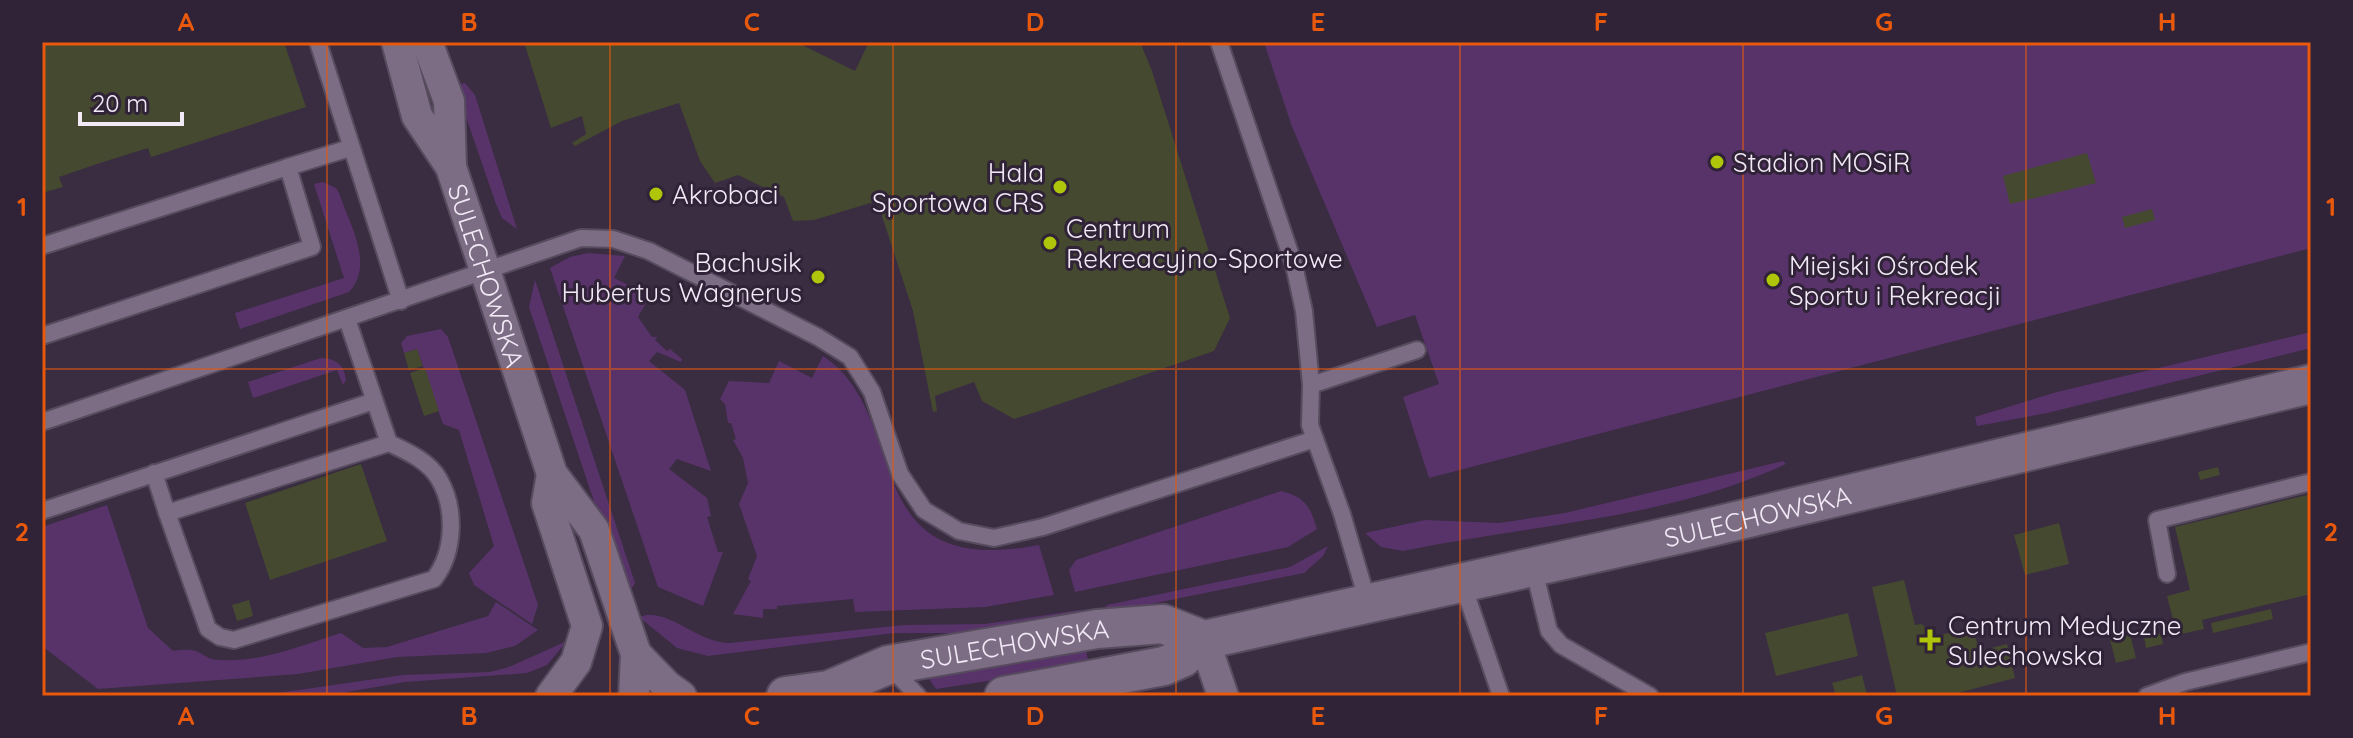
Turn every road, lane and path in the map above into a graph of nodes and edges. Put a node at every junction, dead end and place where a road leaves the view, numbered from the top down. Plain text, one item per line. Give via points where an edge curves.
1 (318, 42) edge
2 (397, 42) edge
3 (427, 42) edge
4 (1219, 42) edge
5 (350, 148) junction
6 (288, 167) junction
7 (451, 167) junction
8 (42, 246) edge
9 (483, 272) junction
10 (401, 301) junction
11 (347, 319) junction
12 (42, 336) edge
13 (1417, 350) dead end
14 (2311, 384) edge
15 (1311, 385) junction
16 (374, 401) junction
17 (42, 422) edge
18 (1315, 439) junction
19 (389, 443) junction
20 (154, 473) junction
21 (552, 474) junction
22 (2311, 482) edge
23 (42, 511) edge
24 (167, 513) junction
25 (1533, 566) junction
26 (2167, 574) dead end
27 (1462, 582) junction
28 (1368, 603) junction
29 (1204, 640) junction
30 (2311, 652) edge
31 (636, 654) junction
32 (888, 665) junction
33 (1045, 692) edge
34 (845, 693) edge
35 (551, 696) edge
36 (634, 696) edge
37 (681, 696) edge
38 (786, 696) edge
39 (918, 696) edge
40 (1004, 696) edge
41 (1223, 696) edge
42 (1501, 696) edge
43 (1650, 696) edge
44 (2147, 696) edge

1 - 5 lane
2 - 7 street via 417,116
3 - 7 street via 449,101
4 - 15 lane via 1294,265
5 - 6 lane
5 - 10 lane
6 - 8 lane
6 - 12 lane via 312,247
7 - 9 street, SULECHOWSKA
9 - 10 lane
9 - 18 lane via 581,238 613,239 649,251 818,337 850,357 872,392 900,474 924,510 959,531 994,538 1043,527
9 - 21 street, SULECHOWSKA
10 - 11 lane
11 - 16 lane
11 - 17 lane
13 - 15 lane
14 - 25 street, SULECHOWSKA
15 - 18 lane
16 - 19 lane
16 - 20 lane
18 - 28 lane
19 - 24 lane
19 - 24 lane via 414,455 439,477 451,528 443,567 434,579 349,607 234,640 220,637 202,616
20 - 23 lane
20 - 24 lane
21 - 31 street, SULECHOWSKA via 594,530
21 - 35 street, SULECHOWSKA via 547,503 587,626 576,662
22 - 26 lane via 2157,520
25 - 27 street, SULECHOWSKA
25 - 43 lane via 1549,631 1561,645
27 - 28 street, SULECHOWSKA
27 - 42 lane
28 - 29 street, SULECHOWSKA
29 - 32 street, SULECHOWSKA via 1152,623
29 - 33 street, SULECHOWSKA via 1164,666
29 - 41 street
30 - 44 lane
31 - 36 street, SULECHOWSKA
31 - 37 street, SULECHOWSKA
32 - 34 street, SULECHOWSKA
32 - 39 lane
33 - 40 street, SULECHOWSKA
34 - 38 street, SULECHOWSKA

